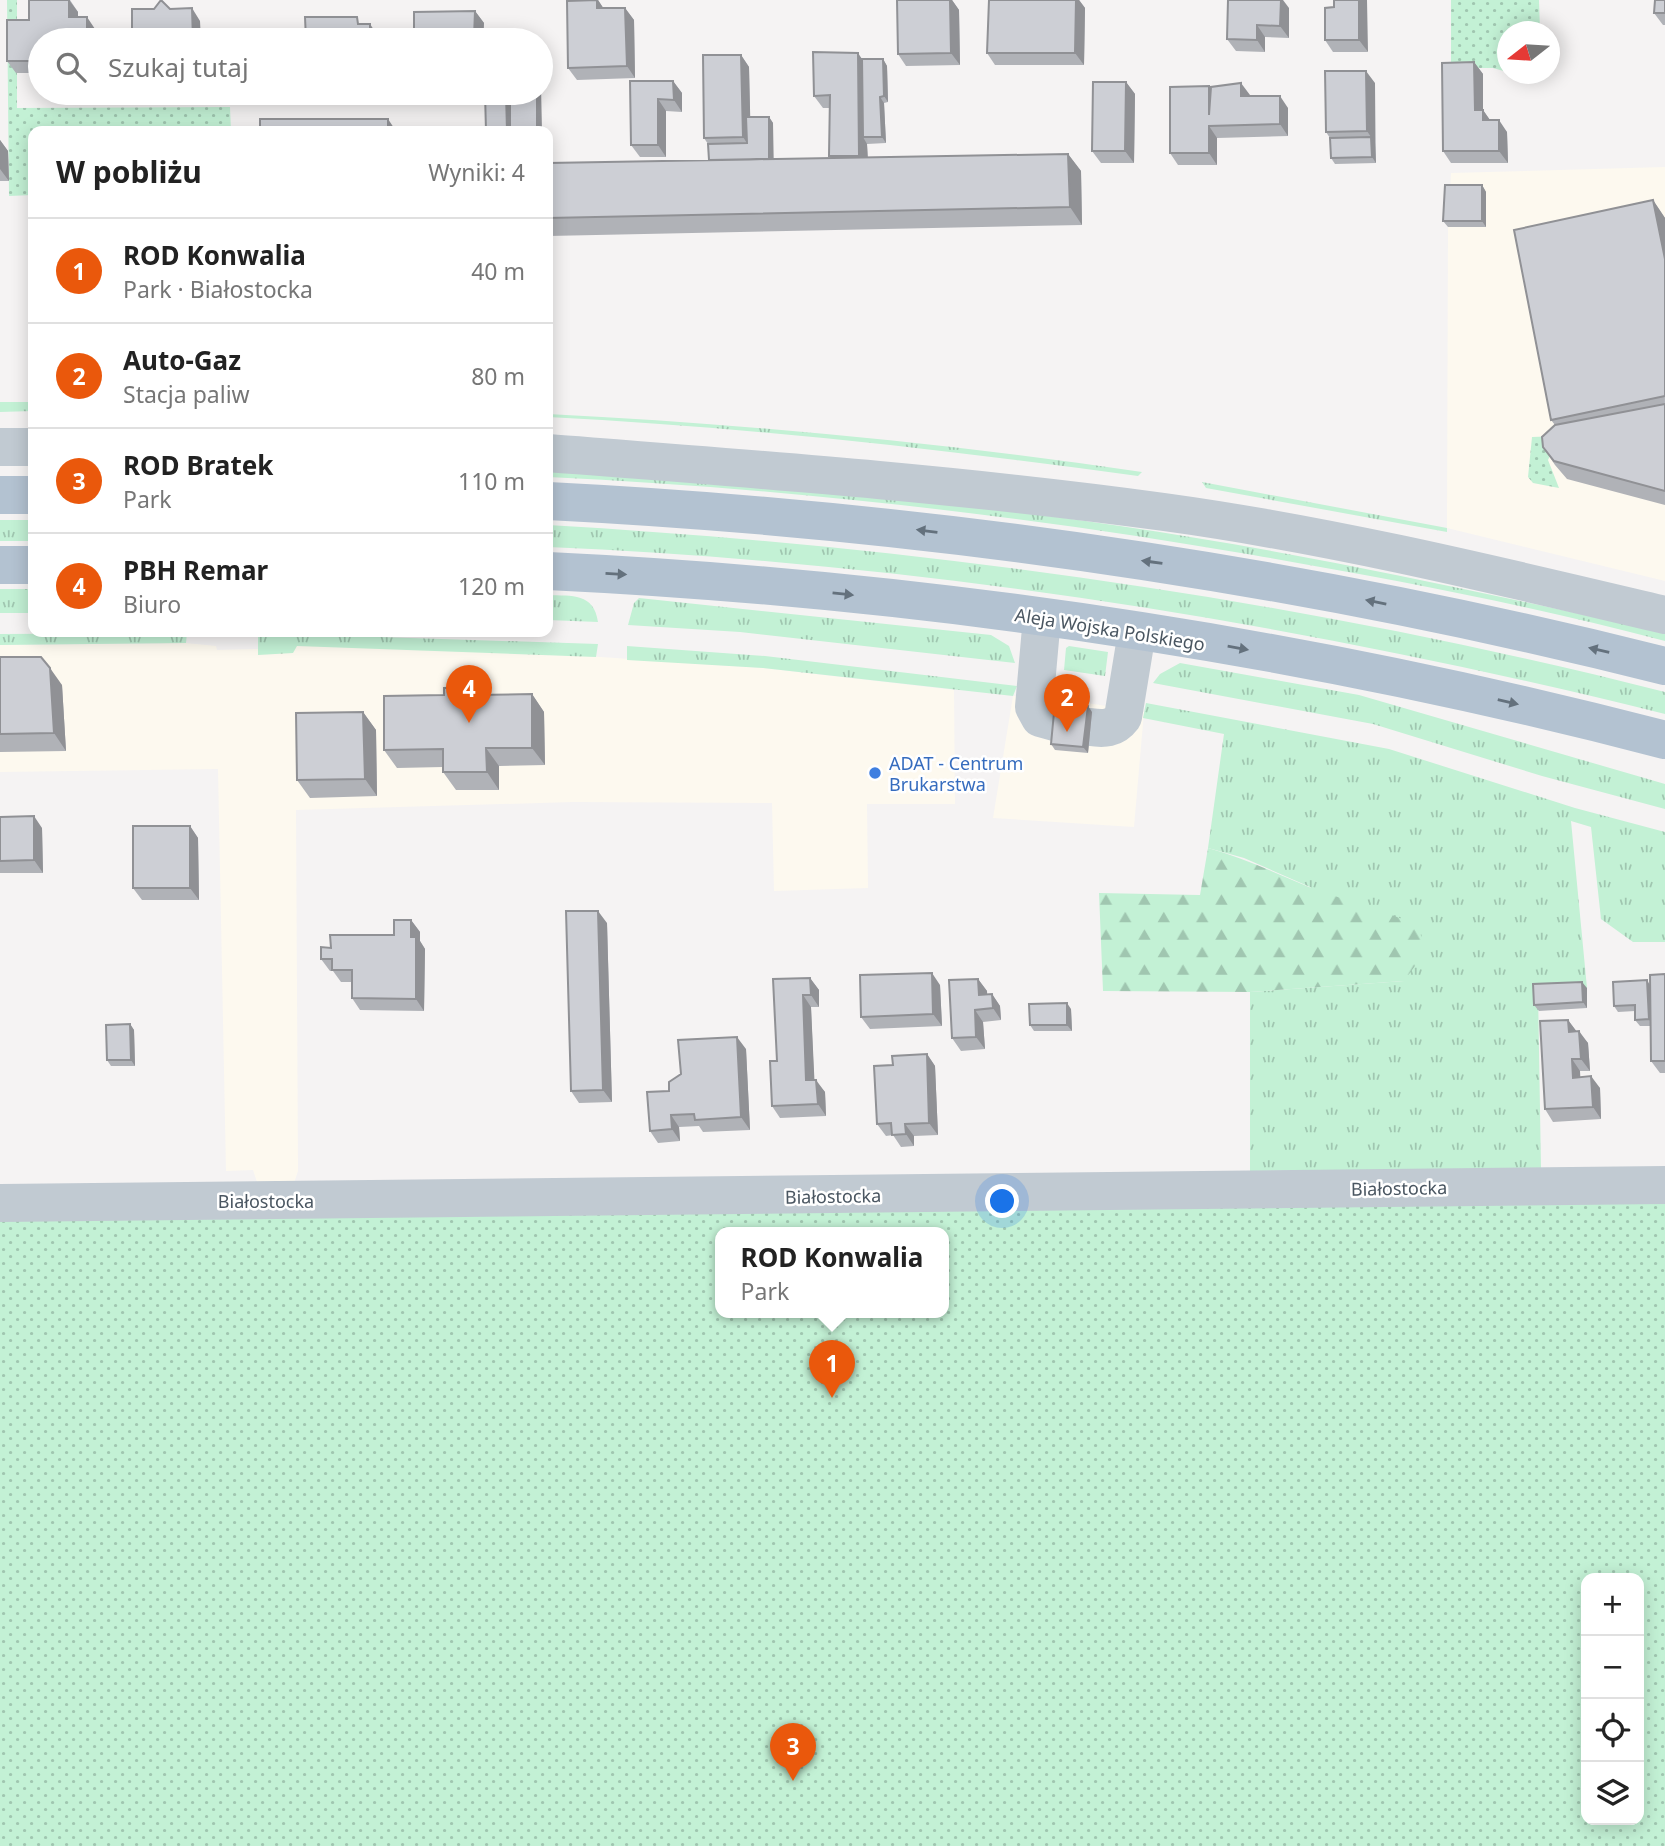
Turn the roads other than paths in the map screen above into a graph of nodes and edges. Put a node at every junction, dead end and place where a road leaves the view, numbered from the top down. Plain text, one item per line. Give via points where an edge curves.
1 (0, 447) edge
2 (28, 447) edge
3 (553, 453) edge
4 (0, 495) edge
5 (28, 495) edge
6 (553, 501) edge
7 (0, 565) edge
8 (28, 565) edge
9 (553, 571) edge
10 (1665, 615) edge
11 (1042, 617) junction
12 (1137, 632) junction
13 (1665, 666) edge
14 (1665, 740) edge
15 (1665, 1185) edge
16 (0, 1203) edge

1 - 2 street
3 - 10 street via 793,472 1167,512 1358,547
4 - 5 main road
13 -> 6 main road via 1416,610 1137,559 850,523
7 - 8 main road
9 -> 11 main road, Aleja Wojska Polskiego via 807,590
11 - 12 main road, Aleja Wojska Polskiego
11 - 12 street via 1034,707 1040,718 1074,725 1105,729 1123,717
12 -> 14 main road, Aleja Wojska Polskiego via 1430,684
15 - 16 street, Białostocka

